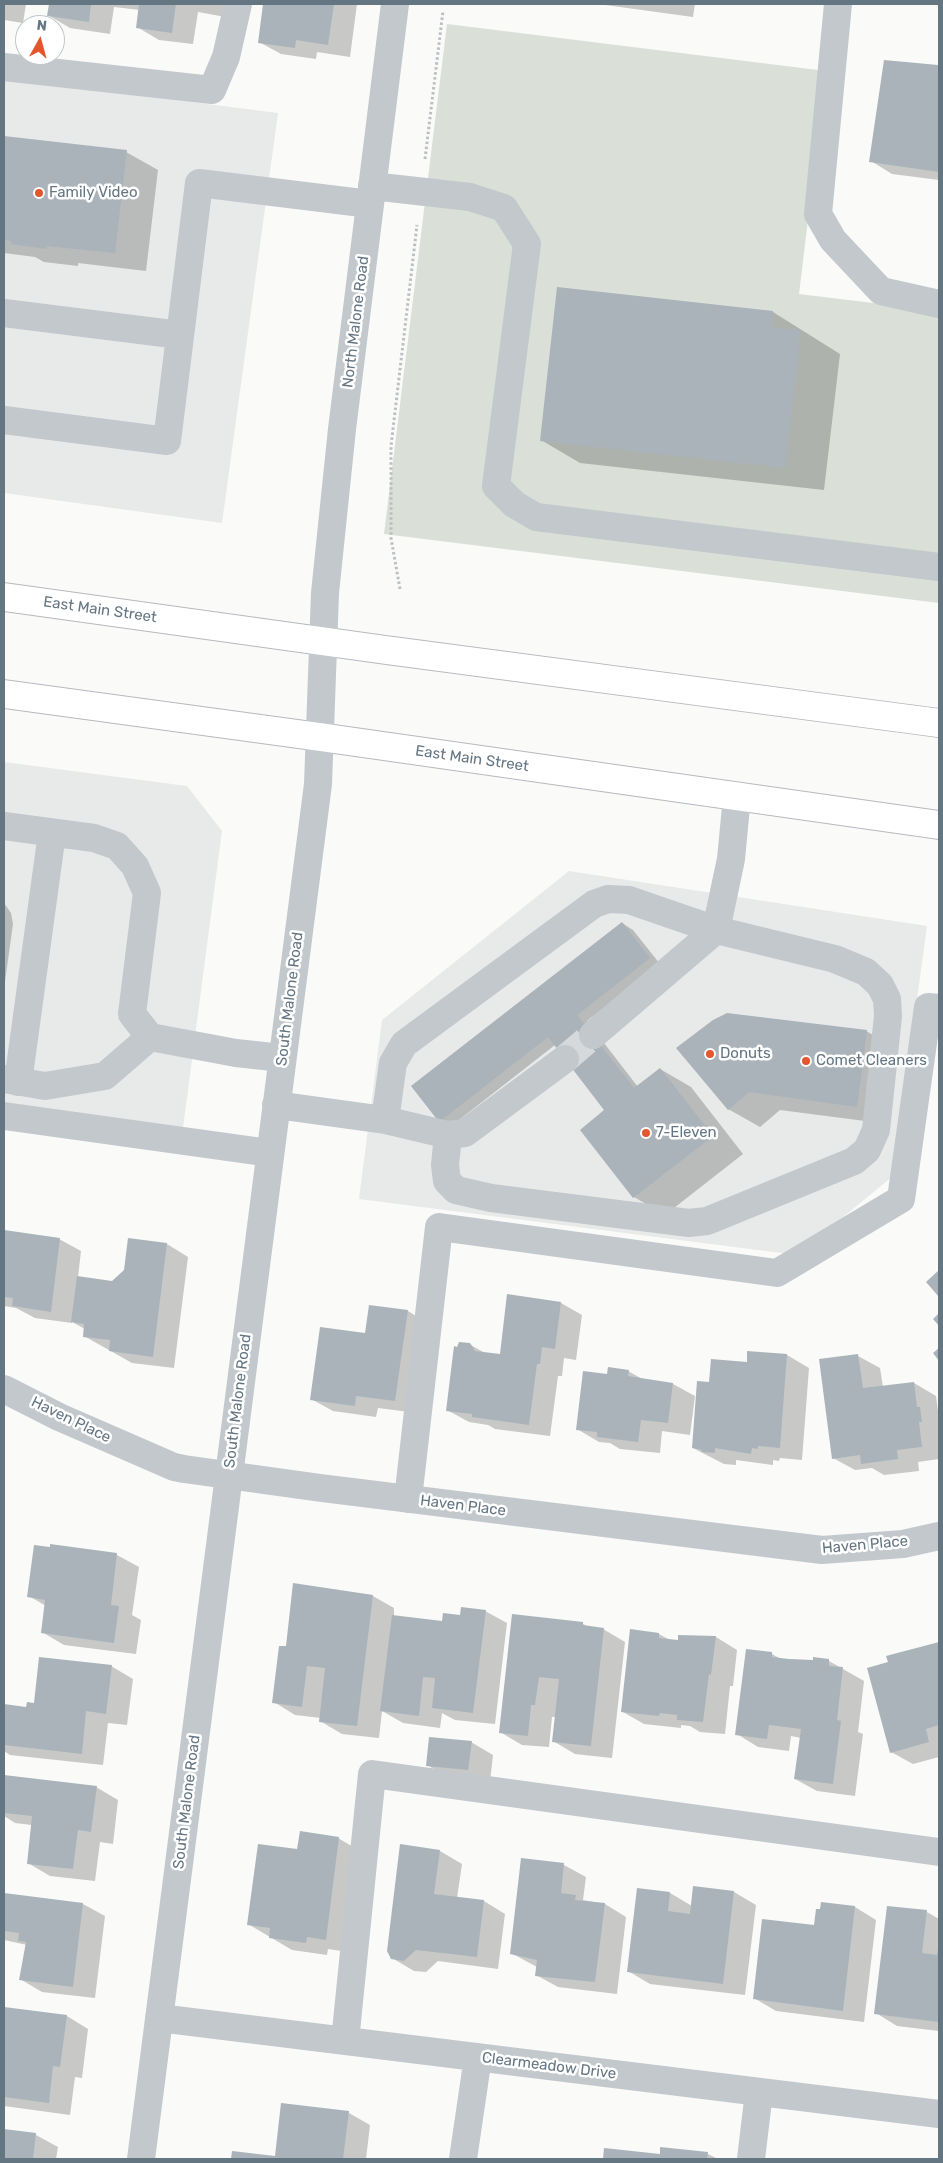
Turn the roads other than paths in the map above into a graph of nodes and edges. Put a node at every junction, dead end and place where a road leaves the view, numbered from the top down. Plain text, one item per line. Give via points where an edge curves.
1 (238, 4) edge
2 (395, 4) edge
3 (838, 4) edge
4 (4, 67) edge
5 (371, 195) junction
6 (939, 304) edge
7 (4, 313) edge
8 (180, 335) junction
9 (4, 420) edge
10 (939, 567) edge
11 (4, 597) edge
12 (324, 641) junction
13 (4, 694) edge
14 (939, 723) edge
15 (320, 737) junction
16 (737, 796) junction
17 (939, 825) edge
18 (4, 826) edge
19 (52, 833) junction
20 (716, 930) junction
21 (939, 1008) edge
22 (593, 1035) tunnel mouth
23 (150, 1037) junction
24 (282, 1058) junction
25 (565, 1059) tunnel mouth
26 (11, 1081) edge
27 (276, 1105) junction
28 (4, 1116) edge
29 (385, 1120) junction
30 (448, 1134) junction
31 (270, 1153) junction
32 (4, 1389) edge
33 (229, 1476) junction
34 (408, 1499) junction
35 (939, 1536) edge
36 (939, 1852) edge
37 (159, 2018) junction
38 (345, 2041) junction
39 (478, 2058) junction
40 (759, 2092) junction
41 (939, 2114) edge
42 (141, 2159) edge
43 (463, 2159) edge
44 (751, 2159) edge

1 - 4 street via 226,57 212,90
2 - 5 street, North Malone Road
3 - 6 street via 818,214 833,240 880,292
5 - 8 street via 199,183
5 - 10 street via 421,191 470,198 504,208 526,244 496,486 514,504 536,517
5 - 12 street, North Malone Road via 342,429 325,593
7 - 8 street
8 - 9 street via 166,441
11 - 12 main road, East Main Street
12 - 14 main road, East Main Street
12 - 15 street, South Malone Road
13 - 15 main road, East Main Street
15 - 16 main road, East Main Street
15 - 24 street, South Malone Road via 318,784
16 - 17 main road, East Main Street
16 - 20 street via 731,859
18 - 19 street
19 - 23 street via 94,838 117,846 135,866 147,893 132,1014
19 - 26 street
20 - 22 street
20 - 29 street via 629,900 608,899 594,904 404,1044 394,1062
20 - 30 street via 835,959 866,972 880,985 887,999 888,1016 876,1130 867,1150 854,1161 742,1207 689,1223 490,1198 456,1190 447,1181
21 - 34 street via 928,1007 901,1199 777,1273 439,1228
23 - 24 street
23 - 26 street via 105,1076 45,1086
24 - 27 street, South Malone Road
25 - 30 street via 465,1133
27 - 29 street
27 - 31 street, South Malone Road
28 - 31 street
29 - 30 street
31 - 33 street, South Malone Road
32 - 33 street, Haven Place via 59,1417 174,1467
33 - 34 street, Haven Place
33 - 37 street, South Malone Road
34 - 35 street, Haven Place via 822,1550 903,1544
36 - 38 street via 372,1774
37 - 38 street, Clearmeadow Drive
37 - 42 street, South Malone Road
38 - 39 street, Clearmeadow Drive
39 - 40 street, Clearmeadow Drive
39 - 43 street
40 - 41 street, Clearmeadow Drive
40 - 44 street

